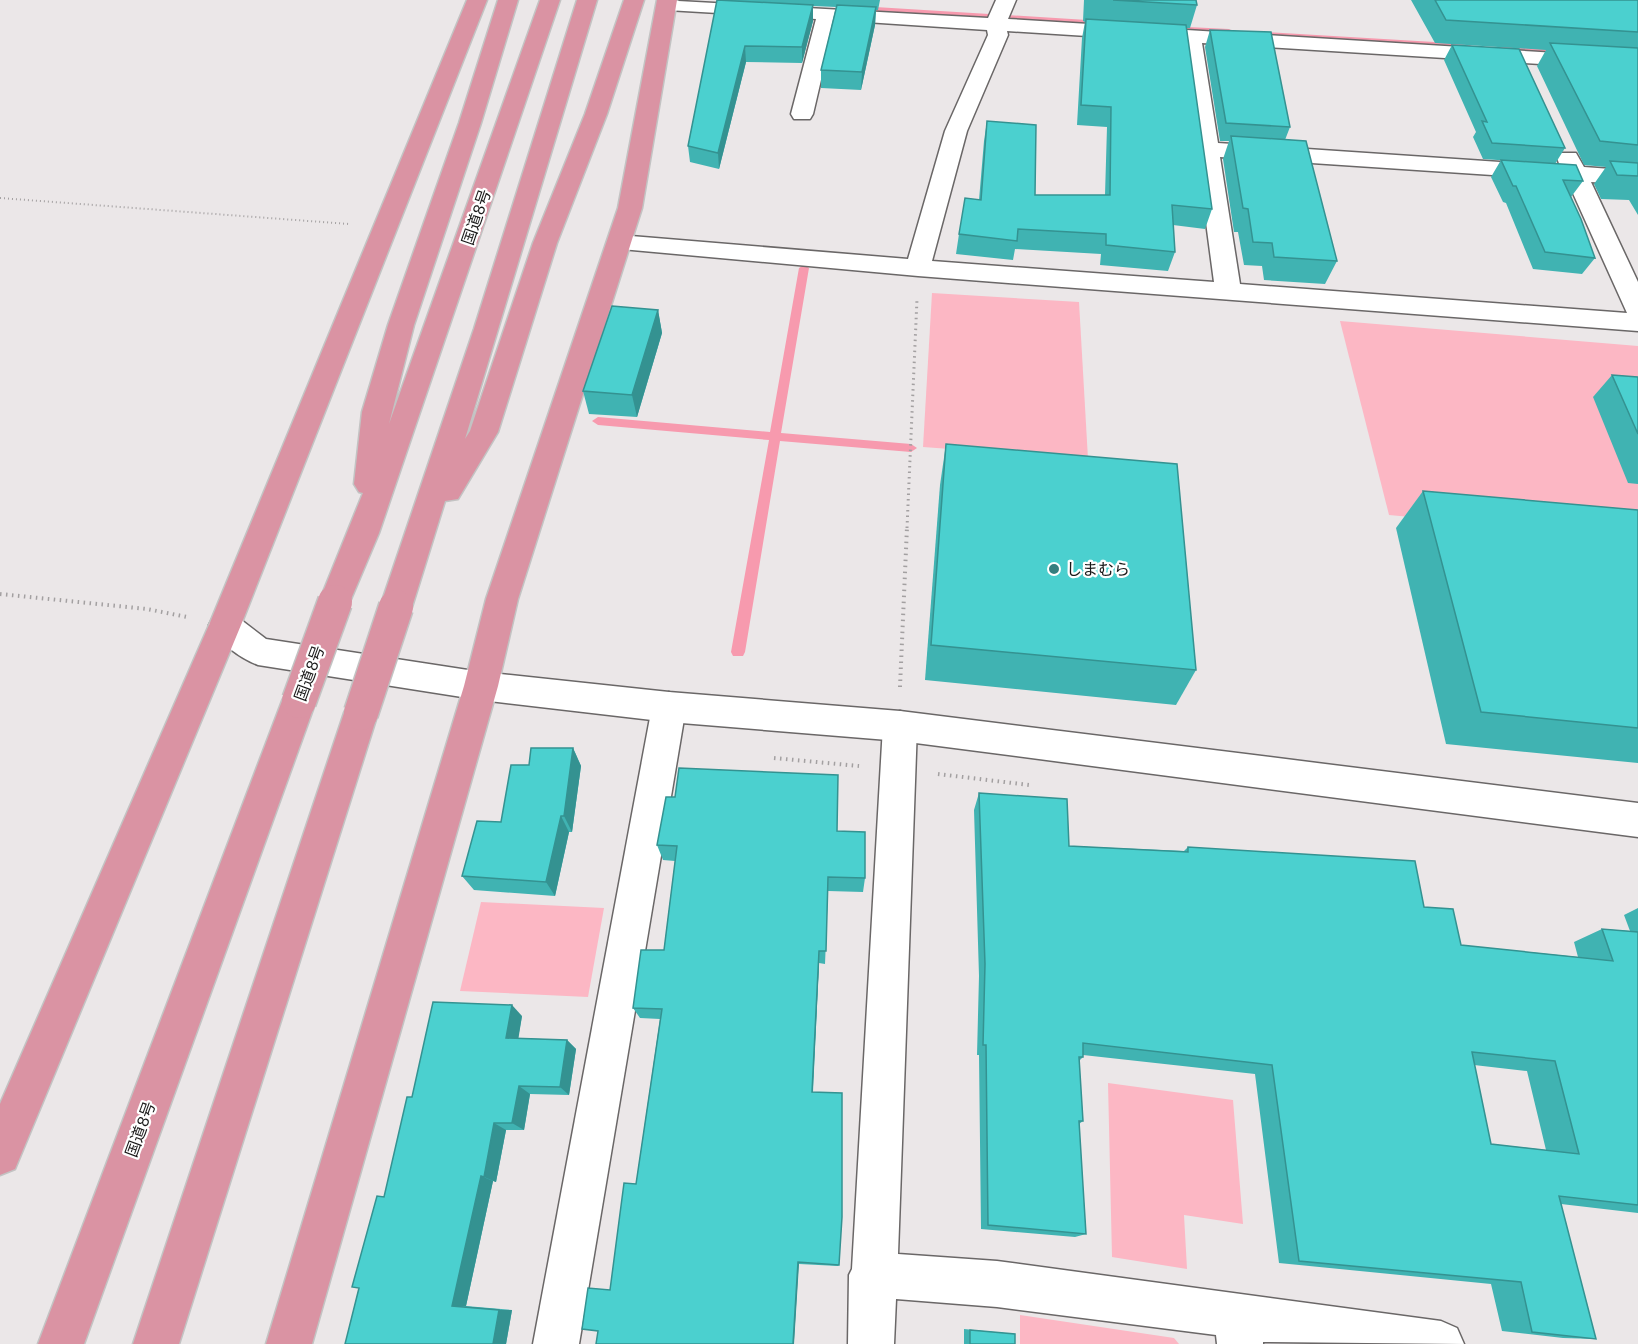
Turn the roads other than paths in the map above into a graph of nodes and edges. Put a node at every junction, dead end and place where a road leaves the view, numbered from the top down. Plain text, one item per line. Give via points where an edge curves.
1 (477, 0) edge
2 (508, 0) edge
3 (550, 0) edge
4 (587, 0) edge
5 (634, 0) edge
6 (1006, 0) edge
7 (667, 2) edge
8 (827, 13) junction
9 (996, 23) junction
10 (1191, 35) junction
11 (1520, 56) junction
12 (1638, 64) edge
13 (1530, 77) edge
14 (802, 114) dead end
15 (1560, 141) edge
16 (1207, 149) junction
17 (1575, 173) junction
18 (1638, 177) edge
19 (619, 243) junction
20 (918, 268) junction
21 (1228, 291) junction
22 (1638, 309) edge
23 (1638, 322) edge
24 (364, 533) junction
25 (419, 538) junction
26 (225, 626) junction
27 (481, 686) junction
28 (669, 707) junction
29 (900, 726) junction
30 (1638, 820) edge
31 (0, 1154) edge
32 (872, 1275) junction
33 (1239, 1330) edge
34 (61, 1344) edge
35 (156, 1344) edge
36 (289, 1344) edge
37 (556, 1344) edge
38 (871, 1344) edge
39 (1441, 1344) edge

1 - 26 highway
2 - 24 highway via 376,412
3 - 24 highway, 国道8号
4 - 25 highway
5 - 25 highway via 596,114 545,243 484,432
6 - 9 street
7 - 8 street
7 - 19 highway via 630,208
8 - 9 street
8 - 14 street
9 - 10 street
9 - 20 street via 998,35 956,131
10 - 11 street
10 - 16 street
11 - 12 street
11 - 13 street
15 - 17 street
16 - 17 street
16 - 21 street
17 - 18 street
17 - 22 street
19 - 20 street
19 - 27 highway via 502,599
20 - 21 street
21 - 23 street
24 - 34 highway, 国道8号, bridge
25 - 35 highway, bridge
26 - 27 street via 258,651
26 - 31 highway
27 - 28 street
27 - 36 highway
28 - 29 street
28 - 37 street
29 - 30 street
29 - 32 street
32 - 33 street via 997,1284
32 - 38 street
33 - 39 street

